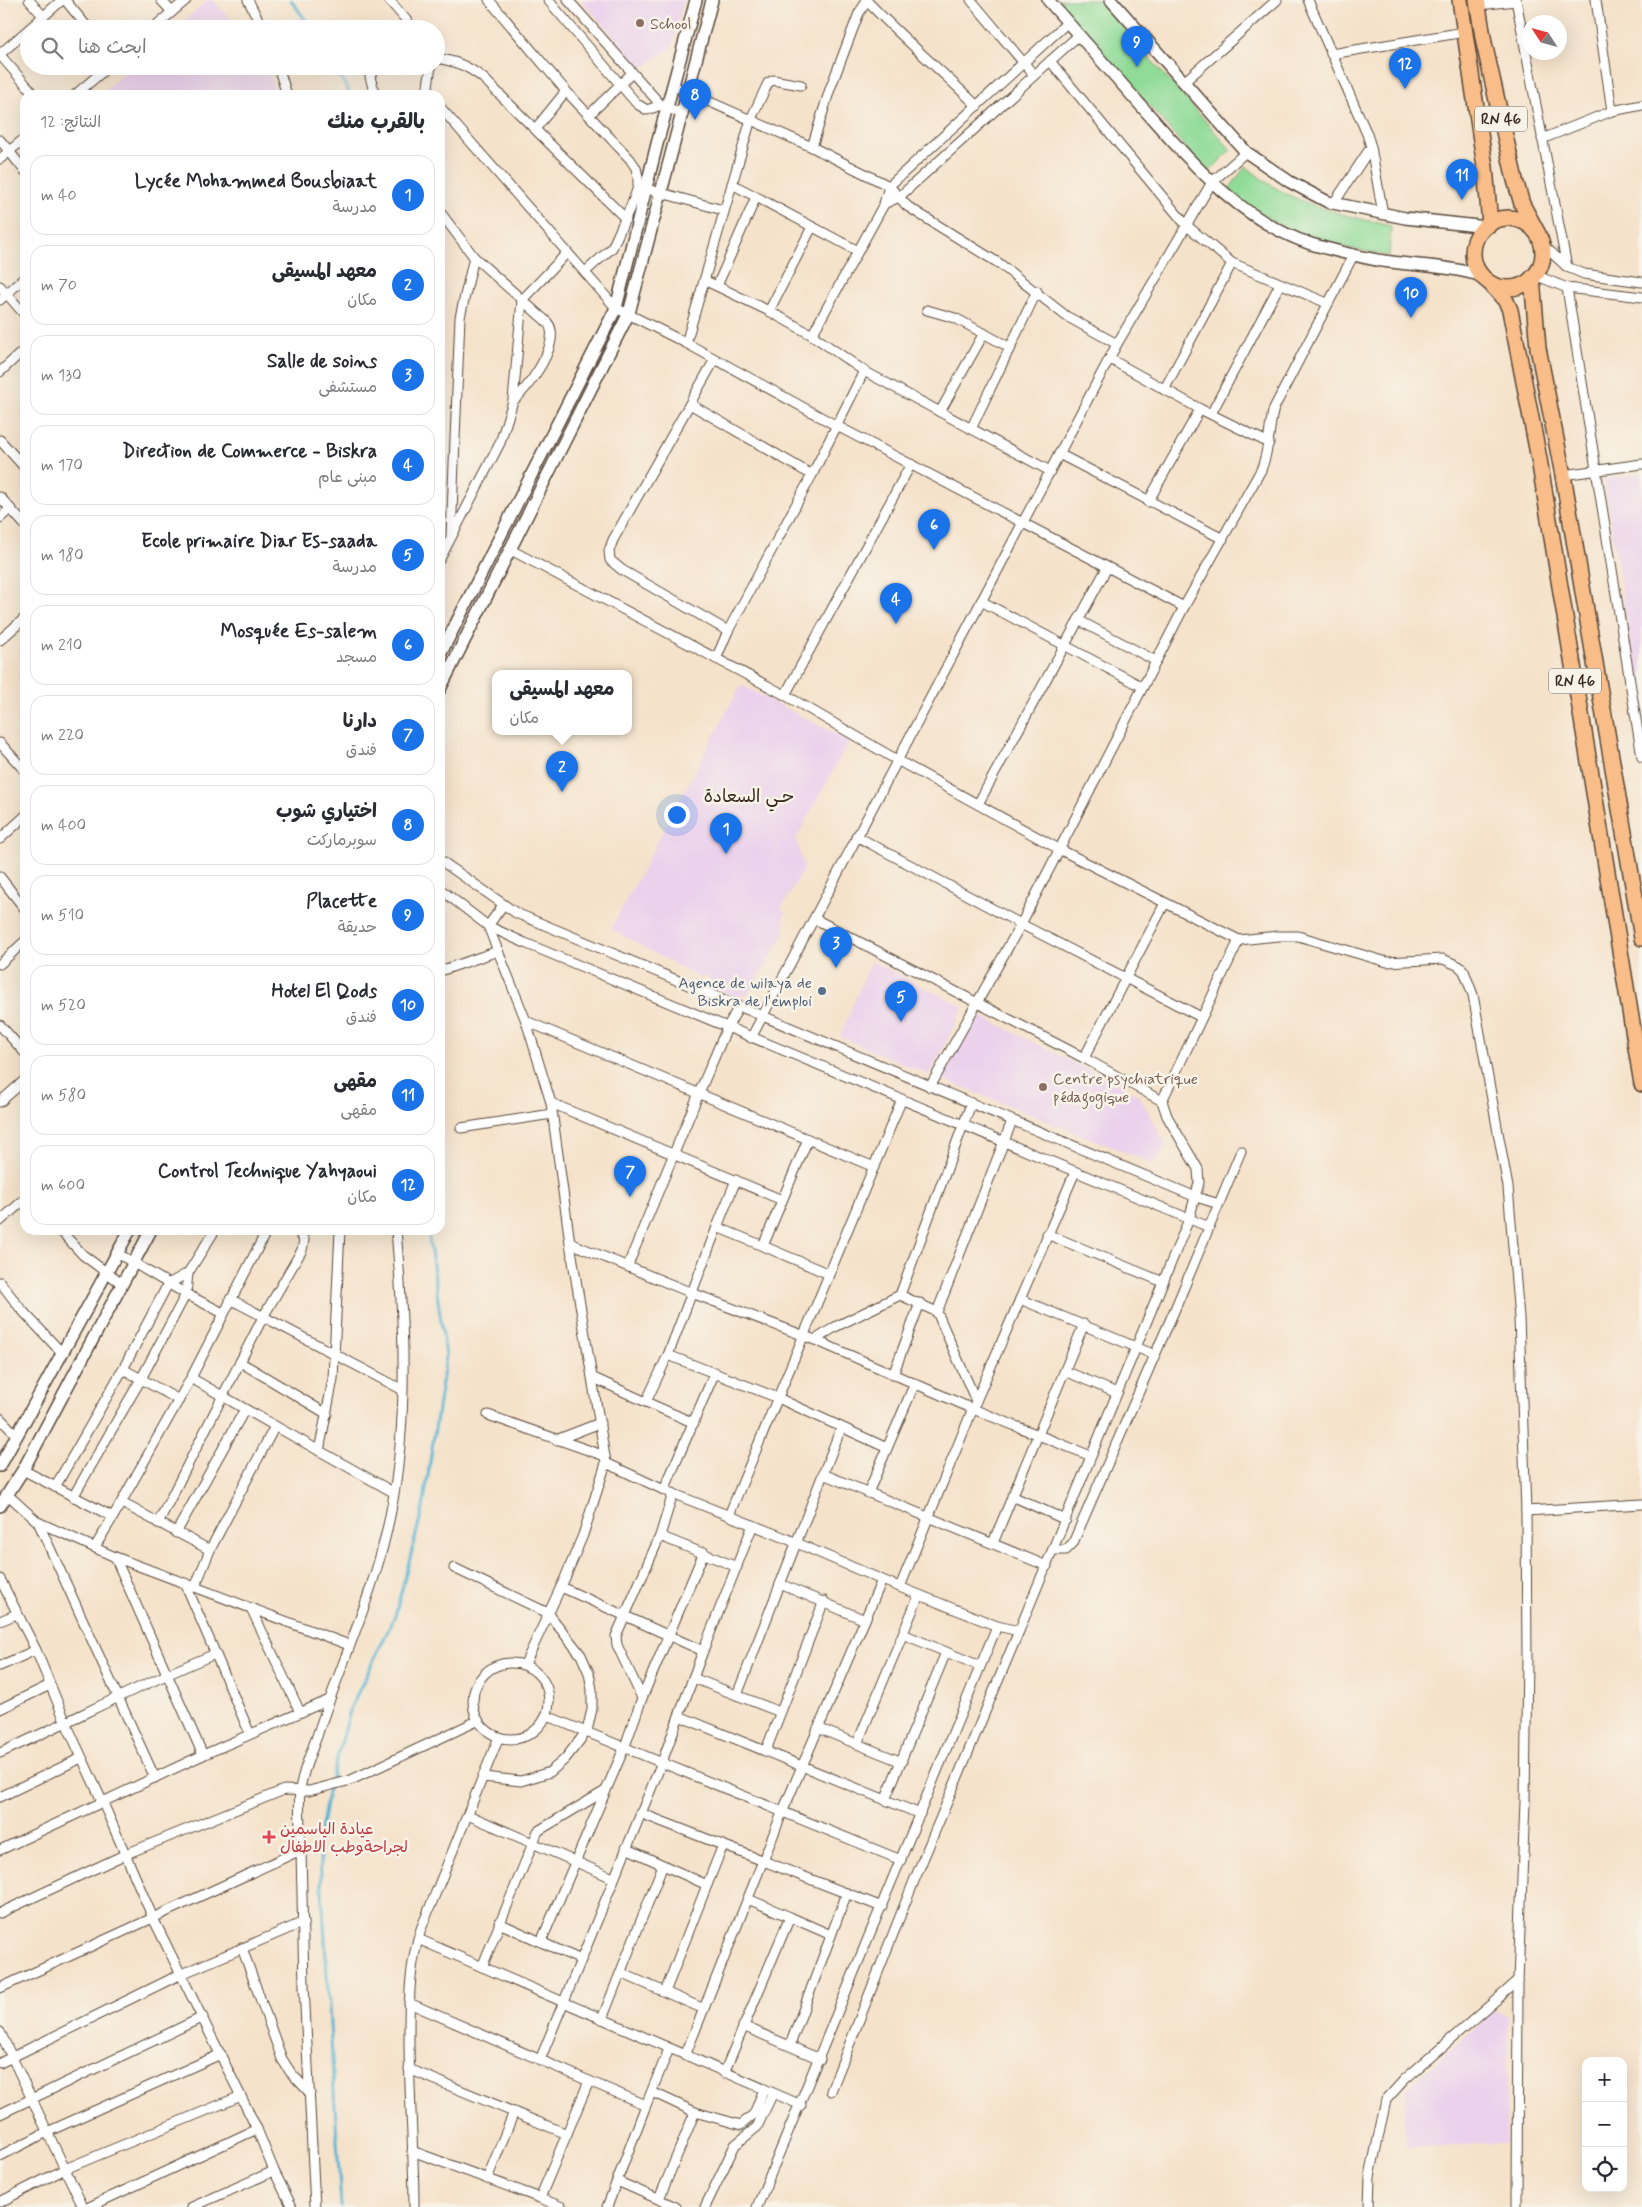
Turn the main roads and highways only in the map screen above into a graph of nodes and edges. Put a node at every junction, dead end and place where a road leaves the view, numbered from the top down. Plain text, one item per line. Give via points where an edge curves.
1 (1460, 0) edge
2 (1477, 3) edge
3 (1488, 225) junction
4 (1540, 239) junction
5 (1534, 276) junction
6 (1486, 280) junction
7 (1642, 938) edge
8 (1642, 1084) edge

1 - 3 main road, RN 46 via 1485,167
2 - 4 main road, RN 46 via 1515,180 1522,204
3 - 4 main road via 1511,218 1530,226
3 - 6 main road via 1476,241 1474,253 1476,265
4 - 5 main road via 1543,255
5 - 6 main road via 1514,288 1502,288
5 - 7 main road, RN 46 via 1538,348 1563,475
6 - 8 main road, RN 46 via 1510,310 1532,422

